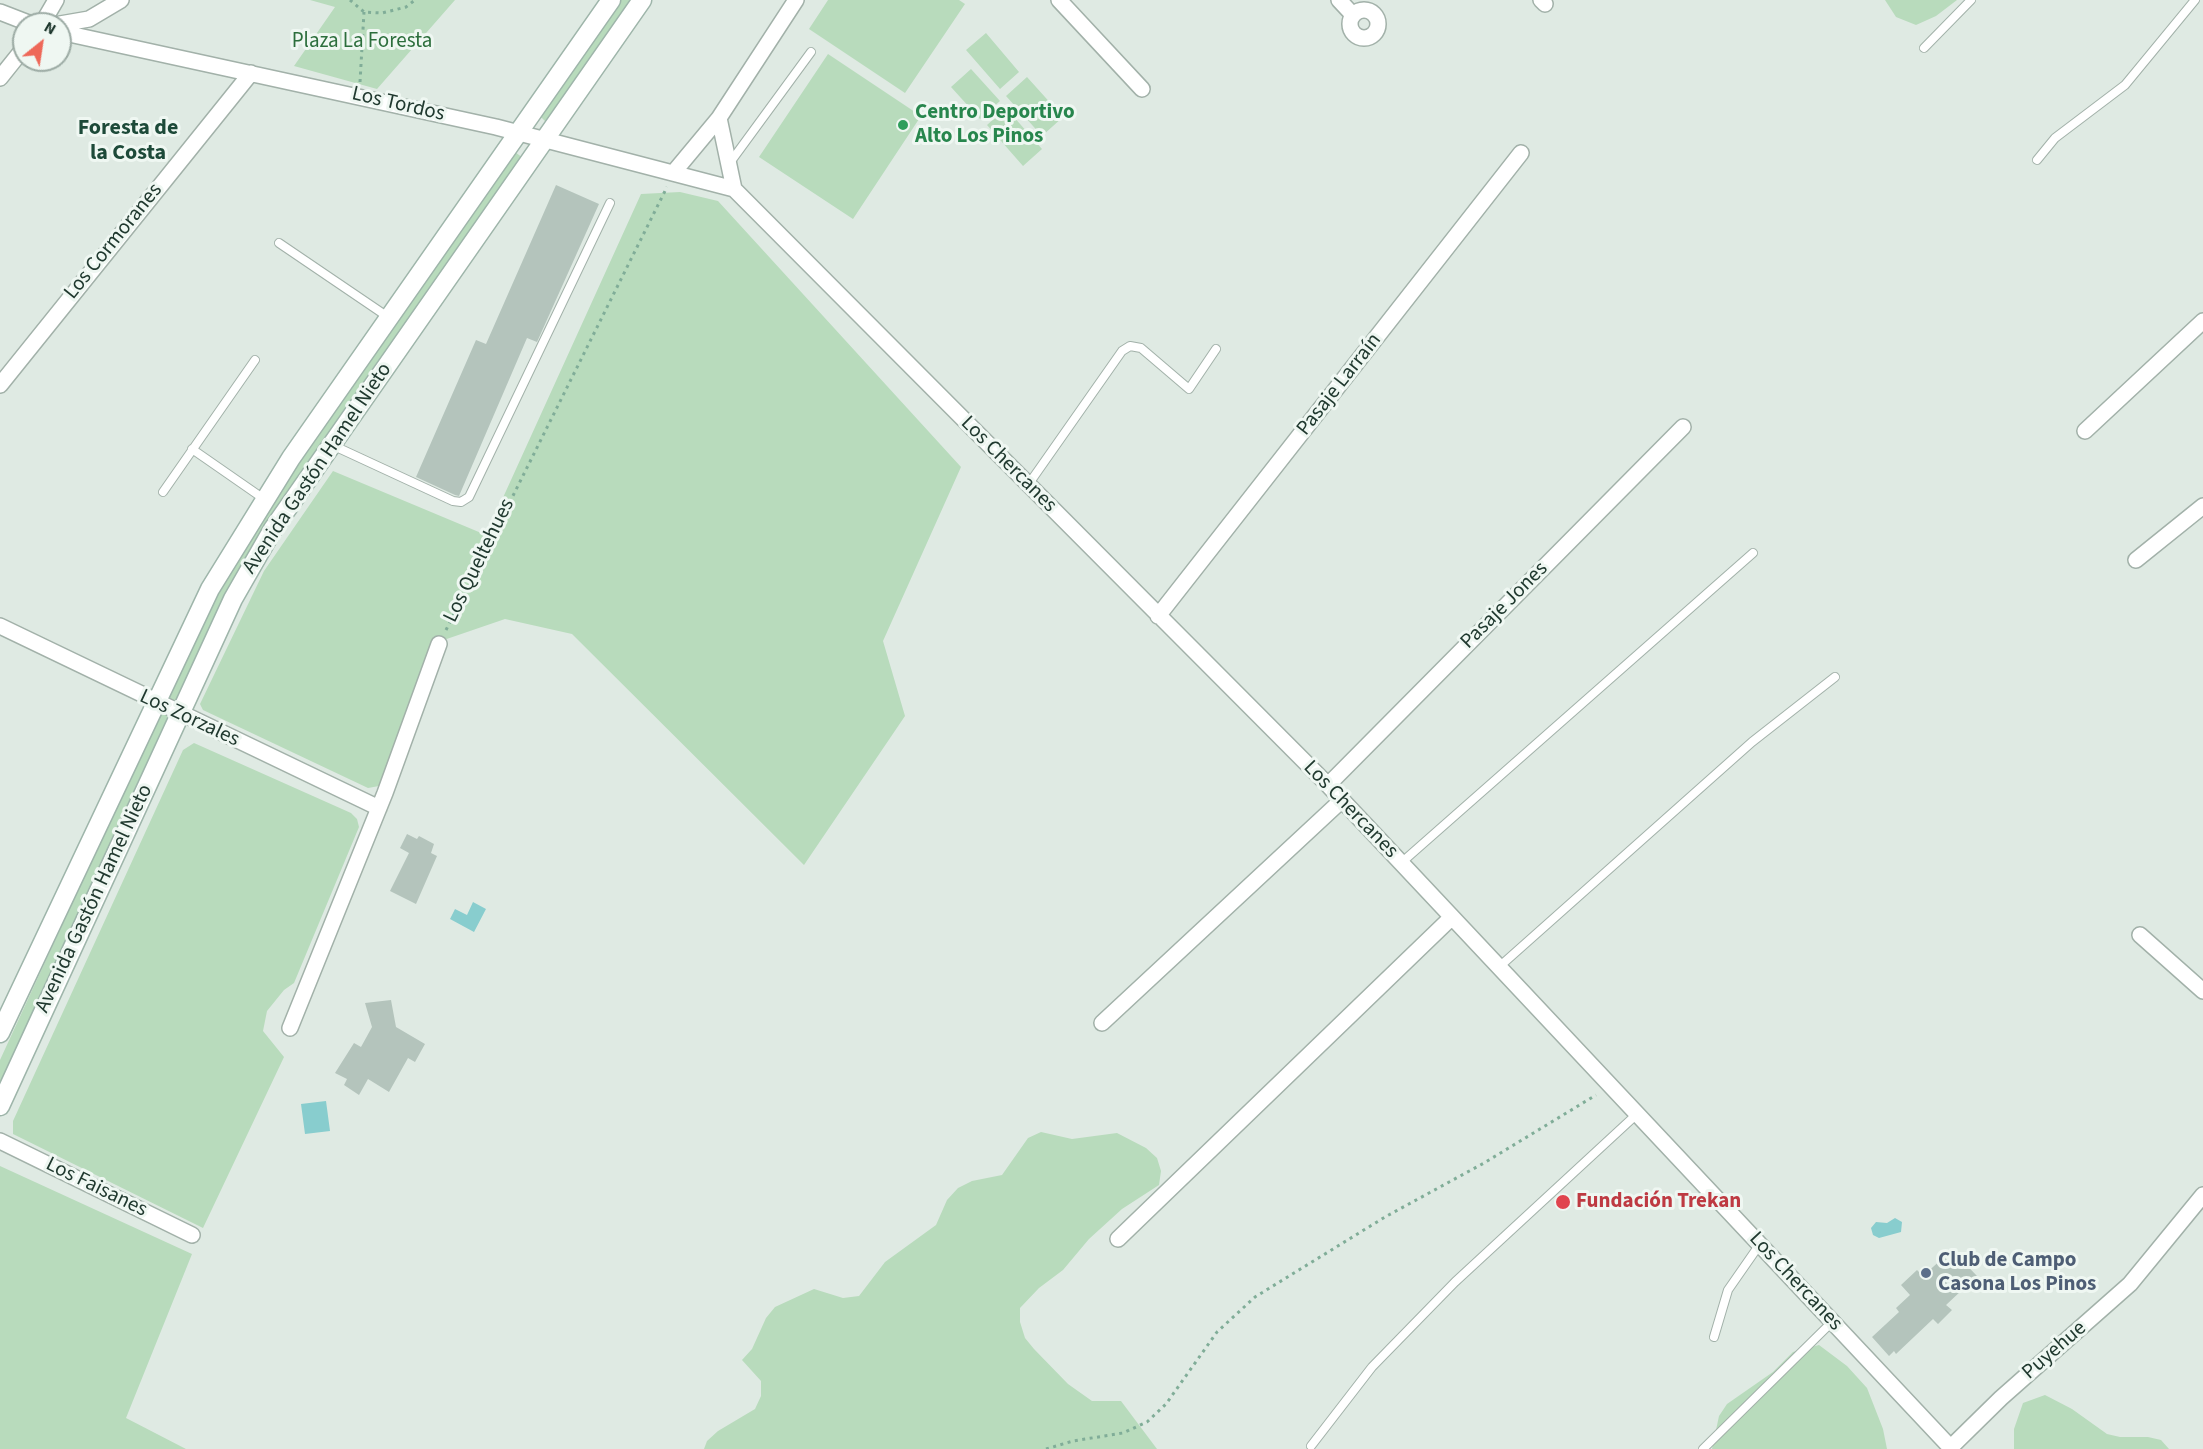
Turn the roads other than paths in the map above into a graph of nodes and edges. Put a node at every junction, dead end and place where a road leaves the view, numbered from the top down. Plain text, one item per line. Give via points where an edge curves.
1 (121, 0) edge
2 (611, 0) edge
3 (642, 0) edge
4 (796, 0) edge
5 (1059, 0) edge
6 (1339, 0) edge
7 (1971, 0) edge
8 (2195, 0) edge
9 (1353, 15) dead end
10 (72, 22) edge
11 (72, 35) edge
12 (1924, 48) dead end
13 (811, 52) dead end
14 (12, 63) edge
15 (251, 73) junction
16 (0, 78) edge
17 (1142, 89) dead end
18 (719, 118) junction
19 (520, 133) junction
20 (547, 140) junction
21 (1521, 153) dead end
22 (2037, 160) dead end
23 (729, 164) junction
24 (674, 172) junction
25 (734, 189) junction
26 (610, 203) dead end
27 (279, 243) dead end
28 (389, 318) junction
29 (2203, 321) edge
30 (1216, 349) dead end
31 (255, 360) dead end
32 (0, 385) edge
33 (1683, 427) dead end
34 (2085, 431) dead end
35 (330, 445) junction
36 (192, 449) junction
37 (1028, 485) junction
38 (162, 492) dead end
39 (264, 499) junction
40 (2203, 506) edge
41 (1753, 553) dead end
42 (2136, 560) dead end
43 (1158, 616) junction
44 (0, 627) edge
45 (439, 644) road end
46 (1835, 677) dead end
47 (154, 702) junction
48 (179, 714) junction
49 (1328, 785) junction
50 (1342, 800) junction
51 (379, 808) junction
52 (1401, 863) junction
53 (1452, 917) junction
54 (2140, 936) dead end
55 (1499, 967) junction
56 (2203, 991) edge
57 (1102, 1023) dead end
58 (290, 1028) dead end
59 (0, 1034) edge
60 (0, 1106) edge
61 (1637, 1114) junction
62 (0, 1141) edge
63 (2203, 1195) edge
64 (192, 1235) dead end
65 (1118, 1239) dead end
66 (1760, 1245) junction
67 (1832, 1322) junction
68 (1714, 1337) dead end
69 (1311, 1446) dead end
70 (1950, 1448) edge
71 (1703, 1449) edge

1 - 10 street via 89,19
2 - 19 main road, Avenida Gastón Hamel Nieto
3 - 20 main road, Avenida Gastón Hamel Nieto
4 - 18 street
5 - 17 street
6 - 9 street
7 - 12 lane
8 - 22 lane via 2125,85 2055,138
11 - 15 street, Los Tordos
13 - 23 lane
14 - 16 street
15 - 19 street, Los Tordos
15 - 32 street, Los Cormoranes
18 - 23 street
18 - 24 street
19 - 20 street, Los Tordos
19 - 28 main road, Avenida Gastón Hamel Nieto
20 - 24 street, Los Tordos
20 - 35 main road, Avenida Gastón Hamel Nieto
21 - 43 street, Pasaje Larraín
23 - 25 street
24 - 25 street, Los Tordos
25 - 37 street, Los Chercanes
26 - 35 lane via 469,497 453,501
27 - 28 lane
28 - 39 main road, Avenida Gastón Hamel Nieto
29 - 34 street
30 - 37 lane via 1189,389 1141,348 1130,346 1122,351
31 - 36 lane
33 - 49 street, Pasaje Jones
35 - 48 main road, Avenida Gastón Hamel Nieto via 273,529 233,599
36 - 38 lane
36 - 39 lane
37 - 43 street, Los Chercanes
39 - 47 main road, Avenida Gastón Hamel Nieto via 210,589
40 - 42 street
41 - 52 lane
43 - 49 street, Los Chercanes
44 - 47 street, Los Zorzales
45 - 51 street, Los Queltehues
46 - 55 lane via 1752,742
47 - 48 street, Los Zorzales
47 - 59 main road, Avenida Gastón Hamel Nieto
48 - 51 street, Los Zorzales
48 - 60 main road, Avenida Gastón Hamel Nieto
49 - 50 street, Los Chercanes
50 - 52 street, Los Chercanes
50 - 57 street
51 - 58 street, Los Queltehues
52 - 53 street, Los Chercanes
53 - 55 street, Los Chercanes
53 - 65 street
54 - 56 street
55 - 61 street, Los Chercanes
61 - 66 street, Los Chercanes
61 - 69 lane via 1455,1282 1372,1367
62 - 64 street, Los Faisanes
63 - 70 street, Puyehue via 2130,1284
66 - 67 street, Los Chercanes
66 - 68 lane via 1728,1290
67 - 70 street, Los Chercanes
67 - 71 lane

